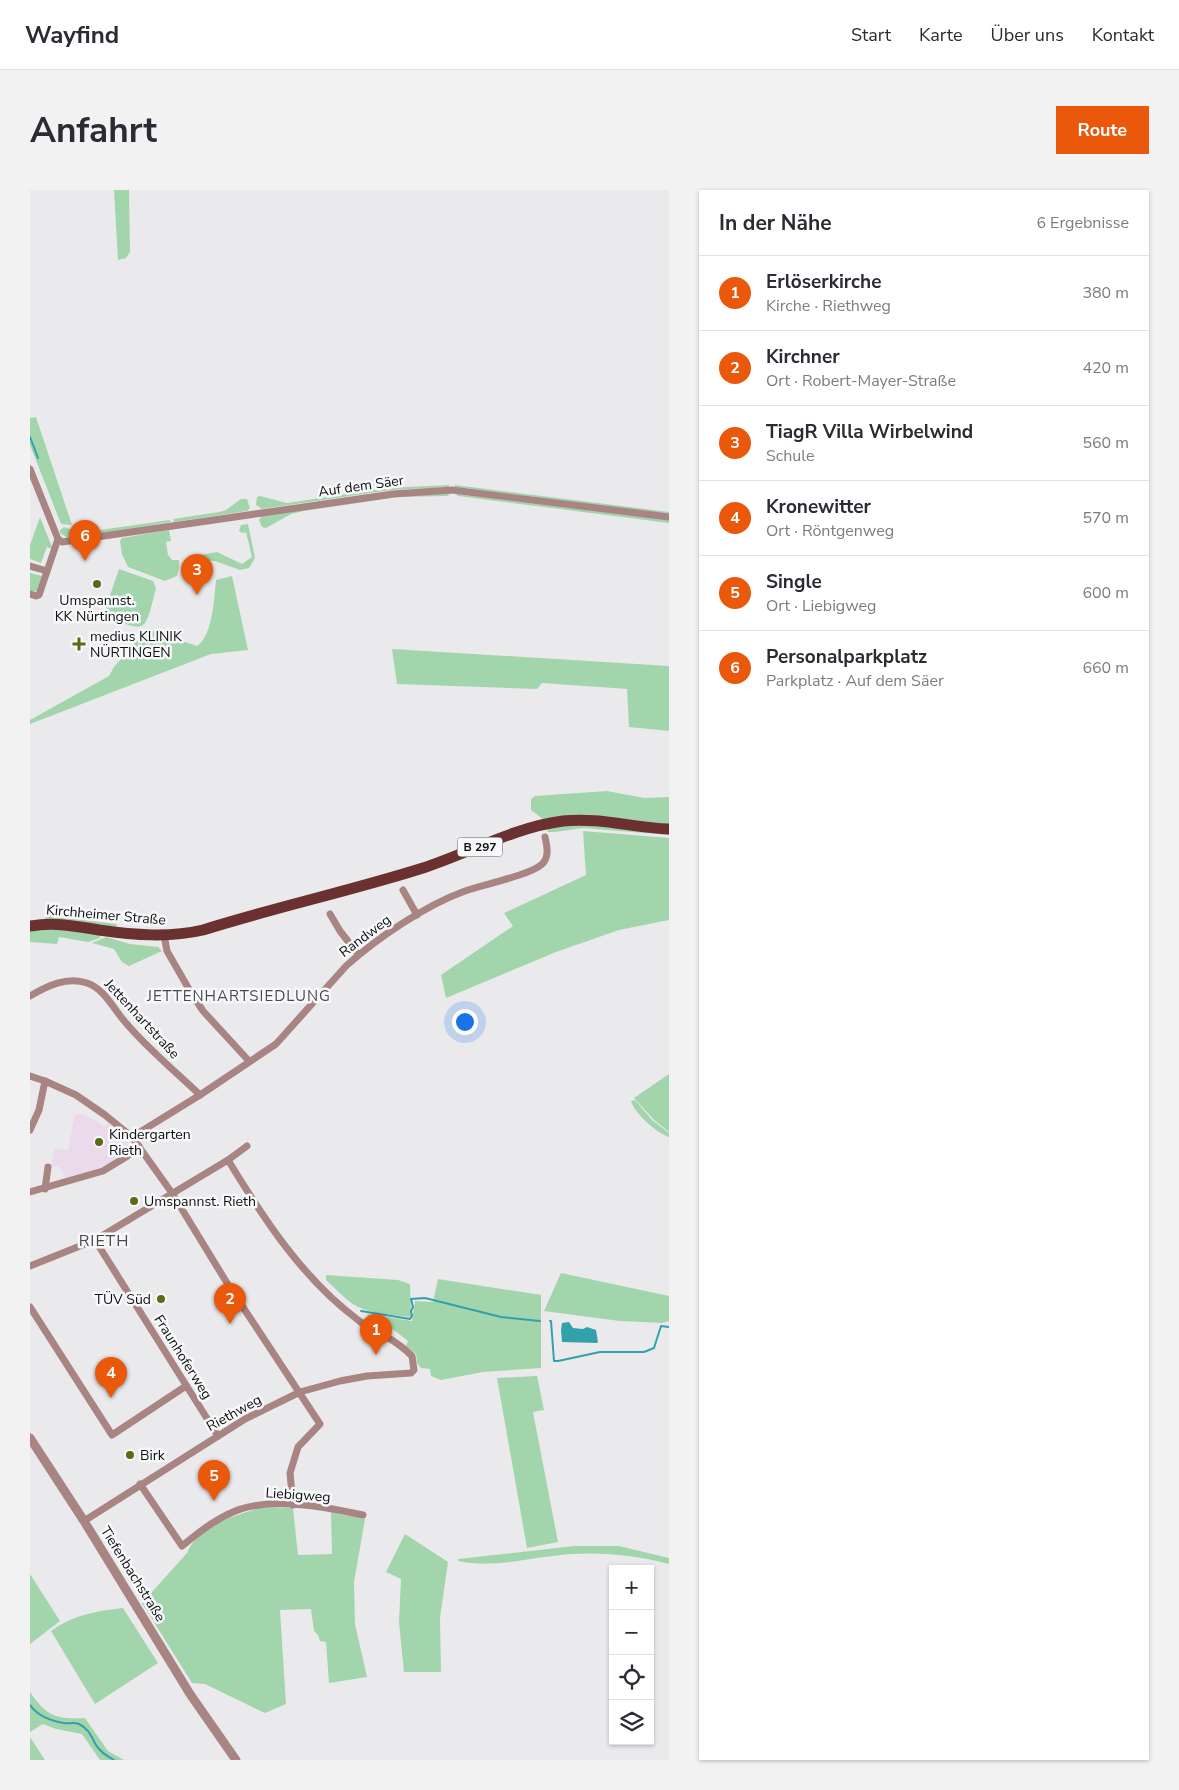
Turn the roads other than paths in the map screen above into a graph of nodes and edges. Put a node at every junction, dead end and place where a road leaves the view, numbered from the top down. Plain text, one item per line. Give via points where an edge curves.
1 (30, 469) edge
2 (669, 517) edge
3 (58, 539) junction
4 (30, 566) edge
5 (47, 571) junction
6 (30, 594) edge
7 (669, 829) edge
8 (545, 836) dead end
9 (403, 890) dead end
10 (330, 914) dead end
11 (417, 914) junction
12 (30, 926) edge
13 (164, 935) junction
14 (358, 954) junction
15 (30, 996) edge
16 (249, 1061) junction
17 (30, 1076) edge
18 (45, 1081) junction
19 (200, 1095) junction
20 (30, 1130) edge
21 (132, 1137) junction
22 (139, 1146) junction
23 (247, 1146) dead end
24 (228, 1160) junction
25 (48, 1167) dead end
26 (45, 1188) junction
27 (30, 1192) edge
28 (172, 1193) junction
29 (95, 1240) junction
30 (30, 1266) edge
31 (30, 1307) edge
32 (186, 1386) junction
33 (300, 1392) junction
34 (218, 1436) junction
35 (30, 1438) edge
36 (140, 1484) junction
37 (293, 1505) junction
38 (363, 1515) dead end
39 (84, 1521) junction
40 (236, 1760) edge

1 - 3 street
2 - 3 street, Auf dem Säer via 452,490 393,494 67,542
3 - 5 street
4 - 5 street
5 - 6 street via 39,595
7 - 13 main road, Kirchheimer Straße / B 297 via 594,820 562,821 505,837 421,868 296,904 193,932
8 - 11 street, Randweg via 546,859 536,868 465,891
9 - 11 street
10 - 14 street
11 - 14 street, Randweg
12 - 13 main road, Kirchheimer Straße / B 297 via 68,925
13 - 16 street via 167,951 203,1011
14 - 16 street, Randweg via 276,1044
15 - 19 street, Jettenhartstraße via 64,980 77,980 94,986 126,1024
16 - 19 street, Randweg
17 - 18 street
18 - 20 street via 39,1110
18 - 21 street via 92,1106
19 - 21 street, Randweg
21 - 22 street
22 - 26 street via 104,1171
22 - 28 street
23 - 24 street
24 - 28 street
24 - 33 street, Riethweg via 262,1216 297,1262 359,1321 412,1356 414,1370 411,1373 367,1376
25 - 26 street
26 - 27 street
28 - 29 street
28 - 33 street
29 - 30 street
29 - 32 street, Fraunhoferweg
31 - 32 street via 112,1435
32 - 34 street, Fraunhoferweg
33 - 34 street, Riethweg
33 - 37 street via 320,1424 298,1446 290,1473
34 - 36 street, Riethweg
35 - 39 street, Tiefenbachstraße
36 - 37 street, Liebigweg via 182,1546 212,1523 235,1511 257,1505
36 - 39 street, Riethweg
37 - 38 street, Liebigweg
39 - 40 street, Tiefenbachstraße via 169,1660

